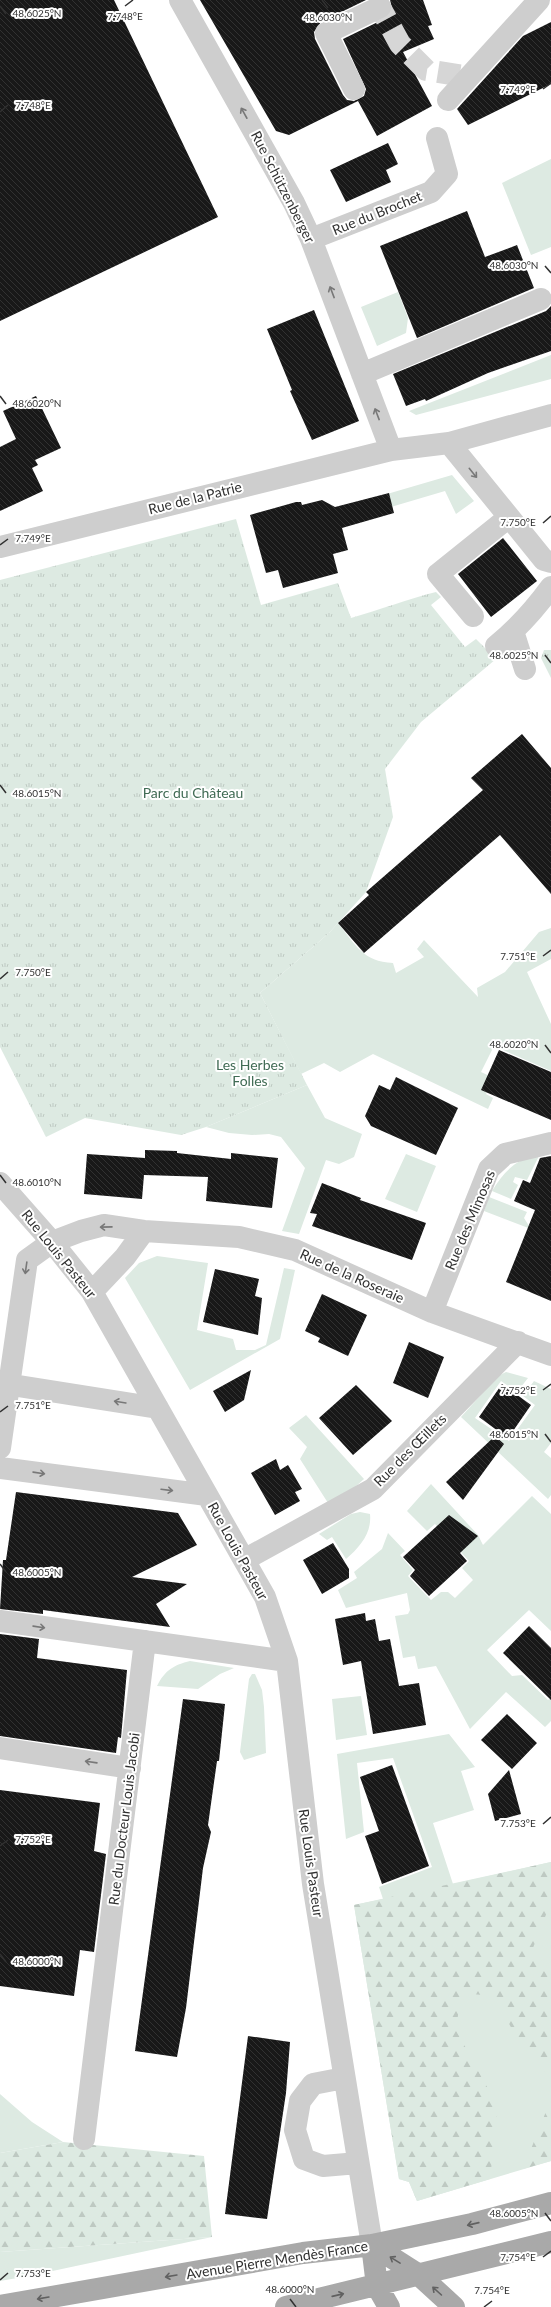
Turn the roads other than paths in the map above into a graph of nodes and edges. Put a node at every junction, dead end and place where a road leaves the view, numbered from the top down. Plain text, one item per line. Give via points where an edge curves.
1 (180, 0) edge
2 (539, 0) edge
3 (380, 6) dead end
4 (354, 90) dead end
5 (448, 100) dead end
6 (436, 138) dead end
7 (311, 239) junction
8 (541, 299) dead end
9 (362, 374) junction
10 (551, 415) edge
11 (449, 443) junction
12 (391, 450) junction
13 (509, 517) junction
14 (0, 547) edge
15 (551, 562) edge
16 (551, 587) edge
17 (473, 616) dead end
18 (513, 631) junction
19 (496, 646) dead end
20 (524, 669) dead end
21 (551, 1143) edge
22 (0, 1183) edge
23 (144, 1231) junction
24 (52, 1242) junction
25 (92, 1292) junction
26 (432, 1312) junction
27 (518, 1342) junction
28 (551, 1356) edge
29 (5, 1384) edge
30 (158, 1408) junction
31 (0, 1448) edge
32 (0, 1468) edge
33 (208, 1495) junction
34 (244, 1560) junction
35 (0, 1621) edge
36 (145, 1642) junction
37 (287, 1661) junction
38 (0, 1748) edge
39 (130, 1768) junction
40 (344, 2078) junction
41 (84, 2139) dead end
42 (358, 2163) junction
43 (551, 2203) edge
44 (551, 2242) edge
45 (372, 2245) junction
46 (419, 2275) junction
47 (377, 2297) edge
48 (0, 2306) edge
49 (286, 2307) edge
50 (389, 2307) edge
51 (454, 2307) edge

7 -> 1 street, Rue Schützenberger via 294,203
2 - 5 street
3 - 4 street via 326,33
6 - 7 street, Rue du Brochet via 447,174 431,192
9 -> 7 street, Rue Schützenberger
8 - 9 street
12 -> 9 street, Rue Schützenberger
10 - 11 street, Rue de la Patrie
11 - 12 street, Rue de la Patrie
11 -> 13 street
12 - 14 street, Rue de la Patrie
13 - 15 street via 544,560
13 - 17 street via 438,574
16 - 18 street
18 - 19 street
18 - 20 street
21 - 26 street, Rue des Mimosas via 505,1154 489,1169
22 - 24 street, Rue Louis Pasteur
23 -> 24 street, Rue de la Roseraie via 104,1225
23 - 25 street
23 - 26 street, Rue de la Roseraie via 239,1237 295,1250
24 - 25 street, Rue Louis Pasteur
24 -> 29 street, Rue de la Roseraie via 27,1260
25 - 30 street, Rue Louis Pasteur
26 - 27 street, Rue de la Roseraie
27 - 28 street, Rue de la Roseraie
27 - 34 street, Rue des Œillets via 373,1489
30 -> 29 street
29 - 31 street, Rue de la Roseraie
30 - 33 street, Rue Louis Pasteur
32 -> 33 street, Rue Louis Pasteur
33 - 34 street, Rue Louis Pasteur
34 - 37 street, Rue Louis Pasteur via 265,1597
35 -> 36 street
36 - 37 street
36 - 39 street, Rue du Docteur Louis Jacobi
37 - 40 street, Rue Louis Pasteur via 313,1884
39 -> 38 street
39 - 41 street, Rue du Docteur Louis Jacobi
40 - 42 street, Rue Louis Pasteur
40 - 42 street via 314,2084 300,2102 295,2130 304,2160 323,2166
42 - 45 street, Rue Louis Pasteur
43 -> 45 main road, Avenue Pierre Mendès France via 472,2224
44 - 46 main road
46 -> 45 main road
45 - 47 main road, Rue Louis Pasteur
45 -> 48 main road, Avenue Pierre Mendès France via 303,2253
46 - 47 main road
51 -> 46 main road
49 -> 47 main road
47 - 50 main road, Rue Louis Pasteur

